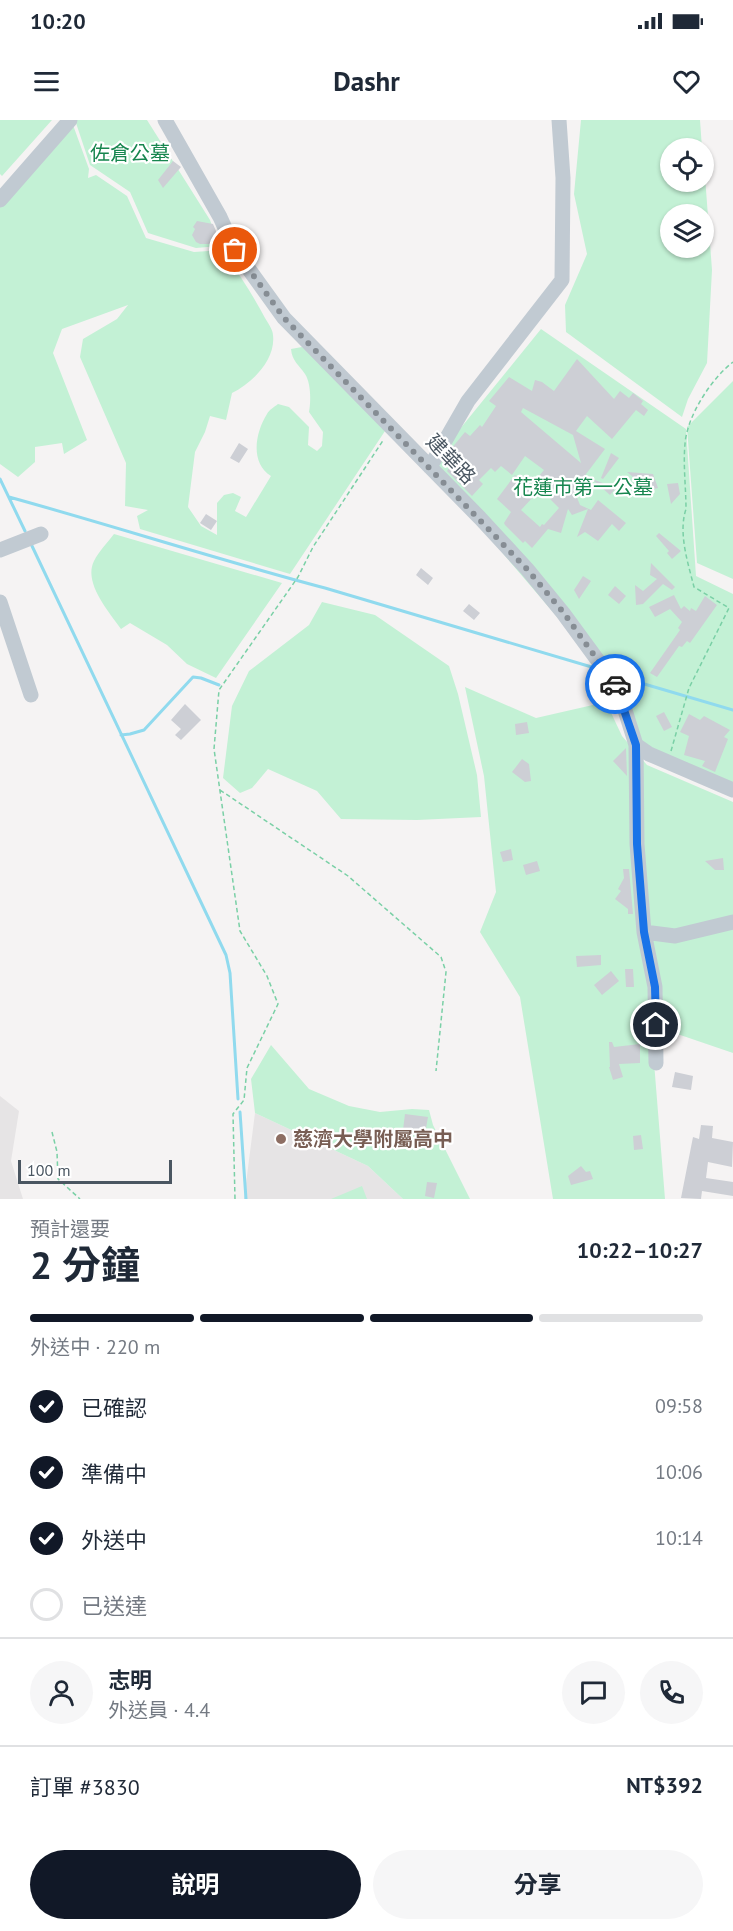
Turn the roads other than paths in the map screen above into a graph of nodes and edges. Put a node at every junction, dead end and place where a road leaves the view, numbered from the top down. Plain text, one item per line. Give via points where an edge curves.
1 (70, 120) edge
2 (165, 120) edge
3 (559, 120) edge
4 (0, 200) edge
5 (430, 467) junction
6 (41, 534) dead end
7 (0, 550) edge
8 (0, 602) edge
9 (31, 695) dead end
10 (636, 745) junction
11 (733, 790) edge
12 (733, 922) edge
13 (644, 932) junction
14 (656, 1063) dead end

1 - 4 street
2 - 5 street, 建華路 via 235,250 284,318
3 - 5 street via 562,280 468,401
5 - 10 street, 建華路 via 563,612 618,688
6 - 7 street
8 - 9 street
10 - 11 street
10 - 13 street, 建華路 via 637,844
12 - 13 street via 675,936
13 - 14 street, 建華路 via 655,987

